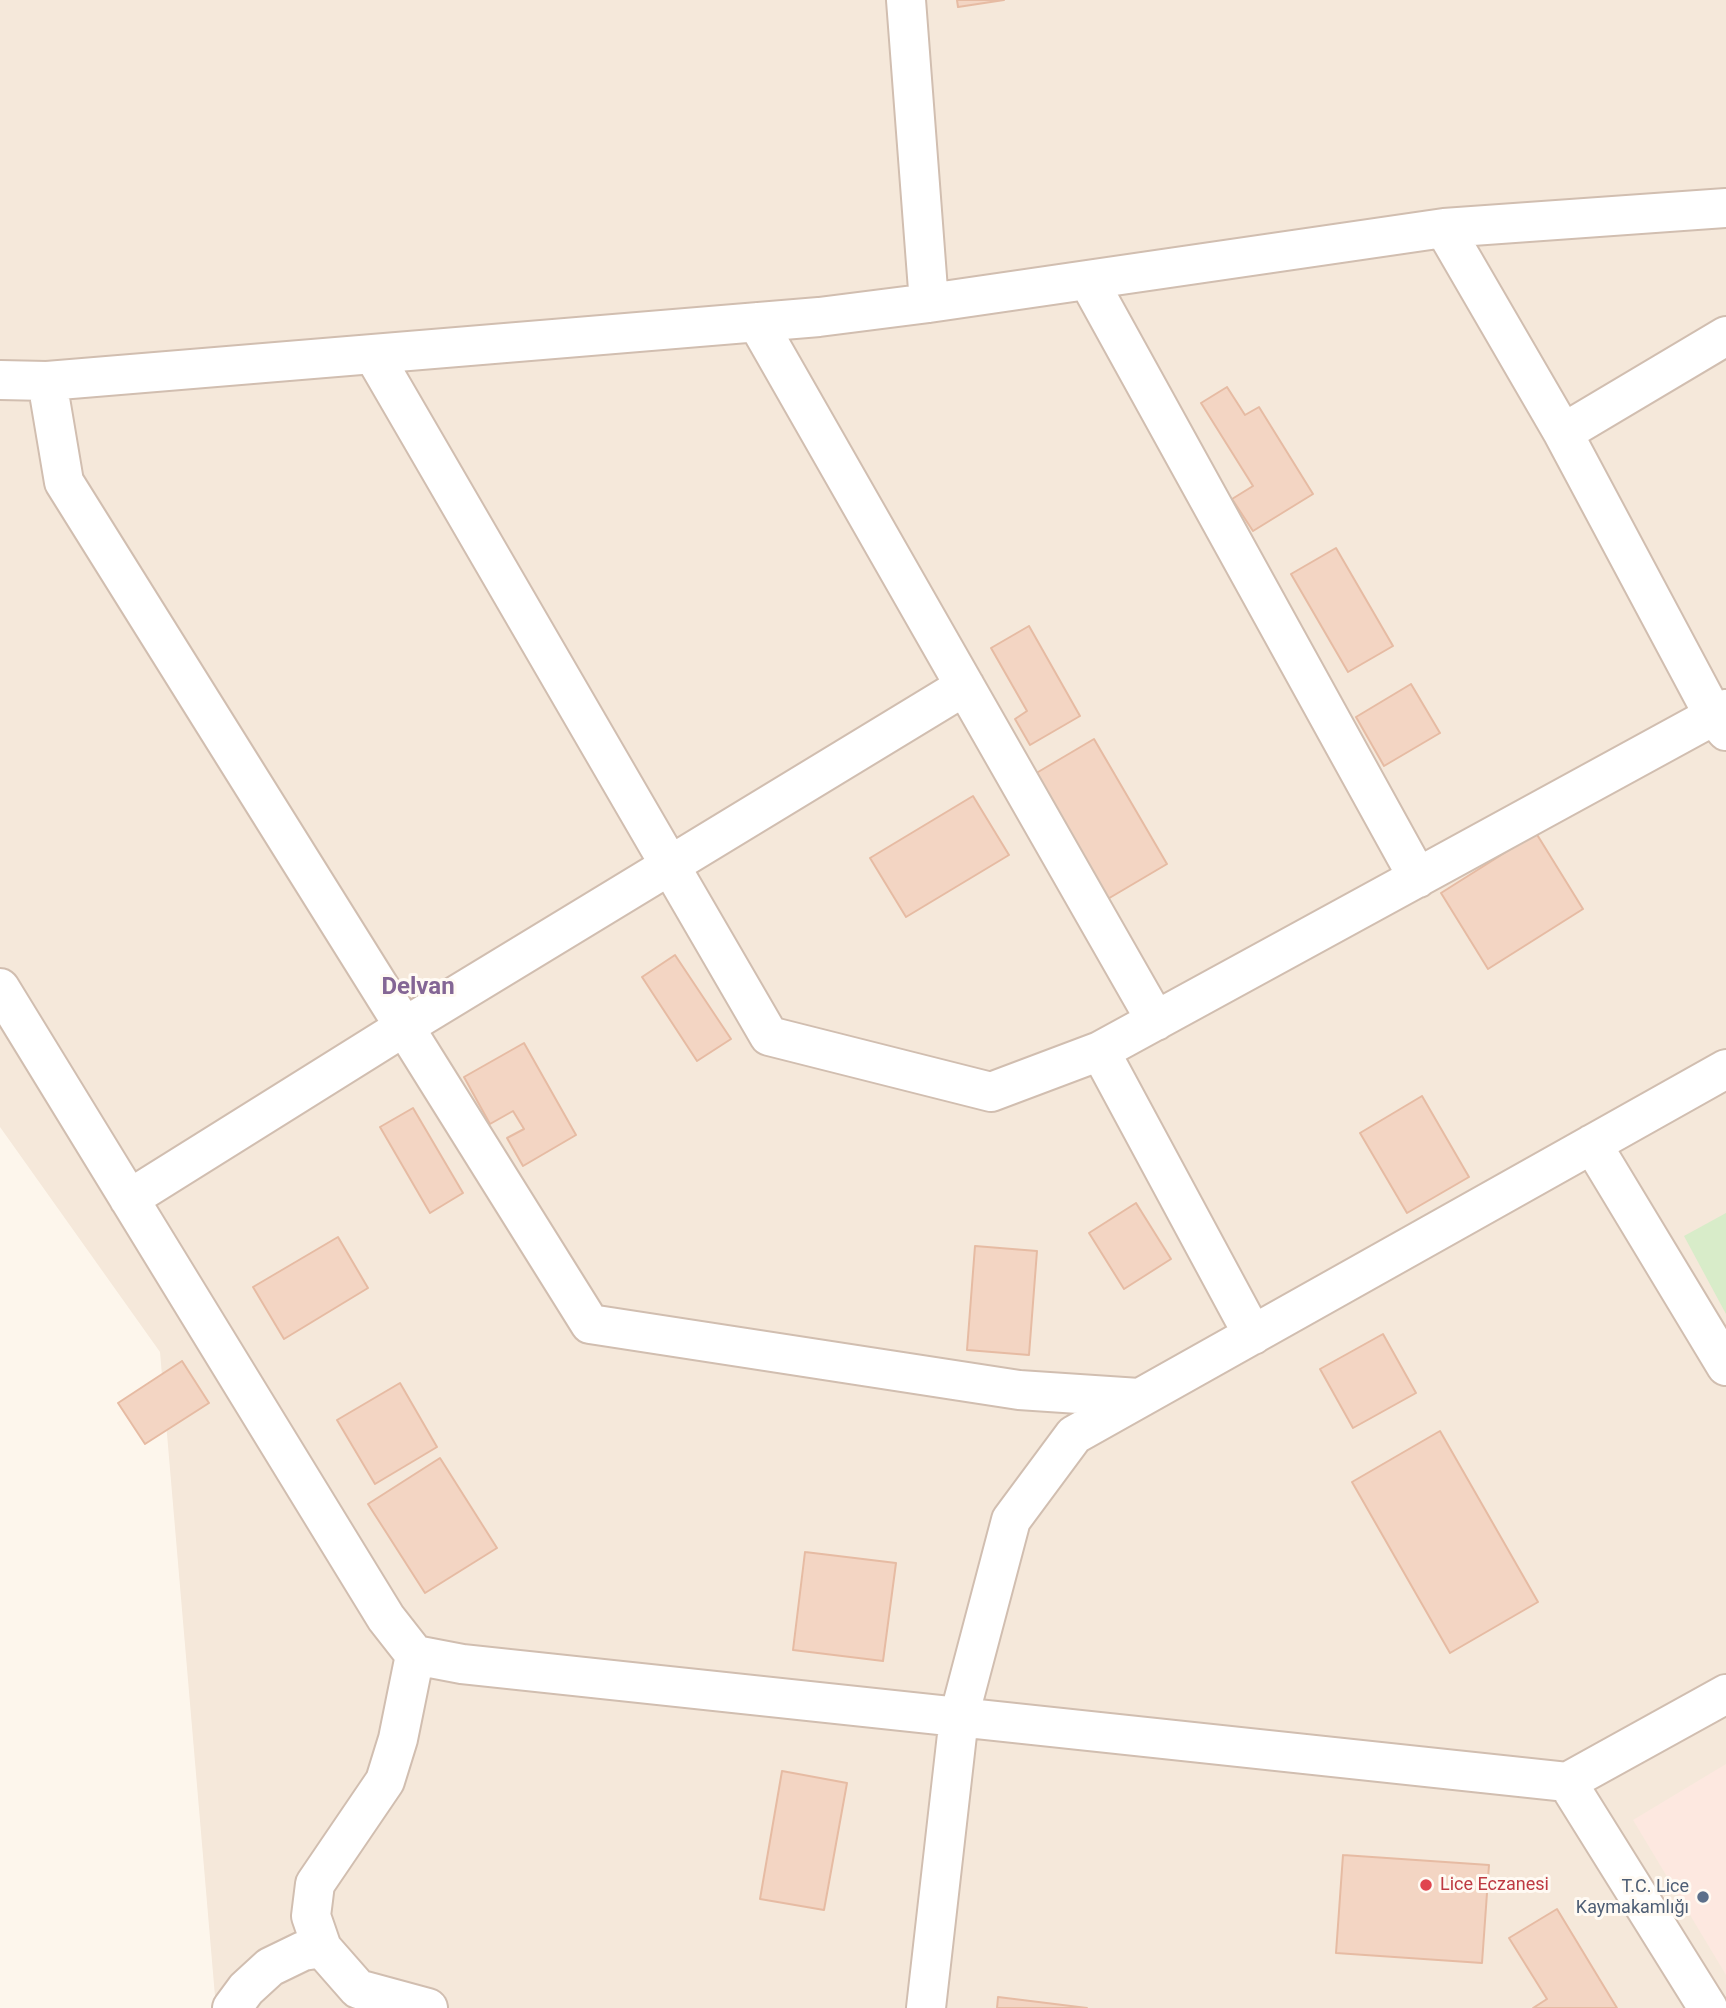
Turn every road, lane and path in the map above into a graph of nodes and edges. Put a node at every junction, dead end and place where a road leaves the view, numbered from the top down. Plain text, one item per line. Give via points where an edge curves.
1 (906, 0) edge
2 (1726, 208) edge
3 (1444, 228) junction
4 (1088, 280) junction
5 (929, 303) junction
6 (757, 322) junction
7 (1726, 336) edge
8 (373, 354) junction
9 (0, 380) edge
10 (47, 381) junction
11 (1563, 433) junction
12 (965, 686) junction
13 (1722, 719) edge
14 (670, 866) junction
15 (1418, 878) junction
16 (0, 988) edge
17 (1156, 1021) junction
18 (404, 1027) junction
19 (1100, 1051) junction
20 (1726, 1069) edge
21 (1592, 1144) junction
22 (129, 1199) junction
23 (1253, 1335) junction
24 (1726, 1366) edge
25 (1139, 1398) junction
26 (415, 1655) junction
27 (1726, 1694) edge
28 (959, 1717) junction
29 (1567, 1782) junction
30 (322, 1948) junction
31 (232, 2008) edge
32 (428, 2008) edge
33 (926, 2008) edge
34 (1708, 2008) edge

1 - 5 street
2 - 3 street
3 - 4 street
3 - 11 street
4 - 5 street
4 - 15 street
5 - 6 street
6 - 8 street
6 - 12 street
7 - 11 street
8 - 10 street
8 - 14 street
9 - 10 street
10 - 18 street via 64,482
11 - 13 street
12 - 14 street
12 - 17 street
13 - 15 street
14 - 18 street
14 - 19 street via 769,1036 991,1092
15 - 17 street
16 - 22 street
17 - 19 street
18 - 22 street
18 - 25 street via 590,1324 1019,1390
19 - 23 street
20 - 21 street
21 - 23 street
21 - 24 street
22 - 26 street via 386,1618
23 - 25 street
25 - 28 street via 1074,1435 1011,1520
26 - 28 street via 462,1664
26 - 30 street via 385,1781 315,1884 311,1916
27 - 29 street
28 - 29 street
28 - 33 street
29 - 34 street
30 - 31 street via 303,1951 270,1967
30 - 32 street via 358,1989

